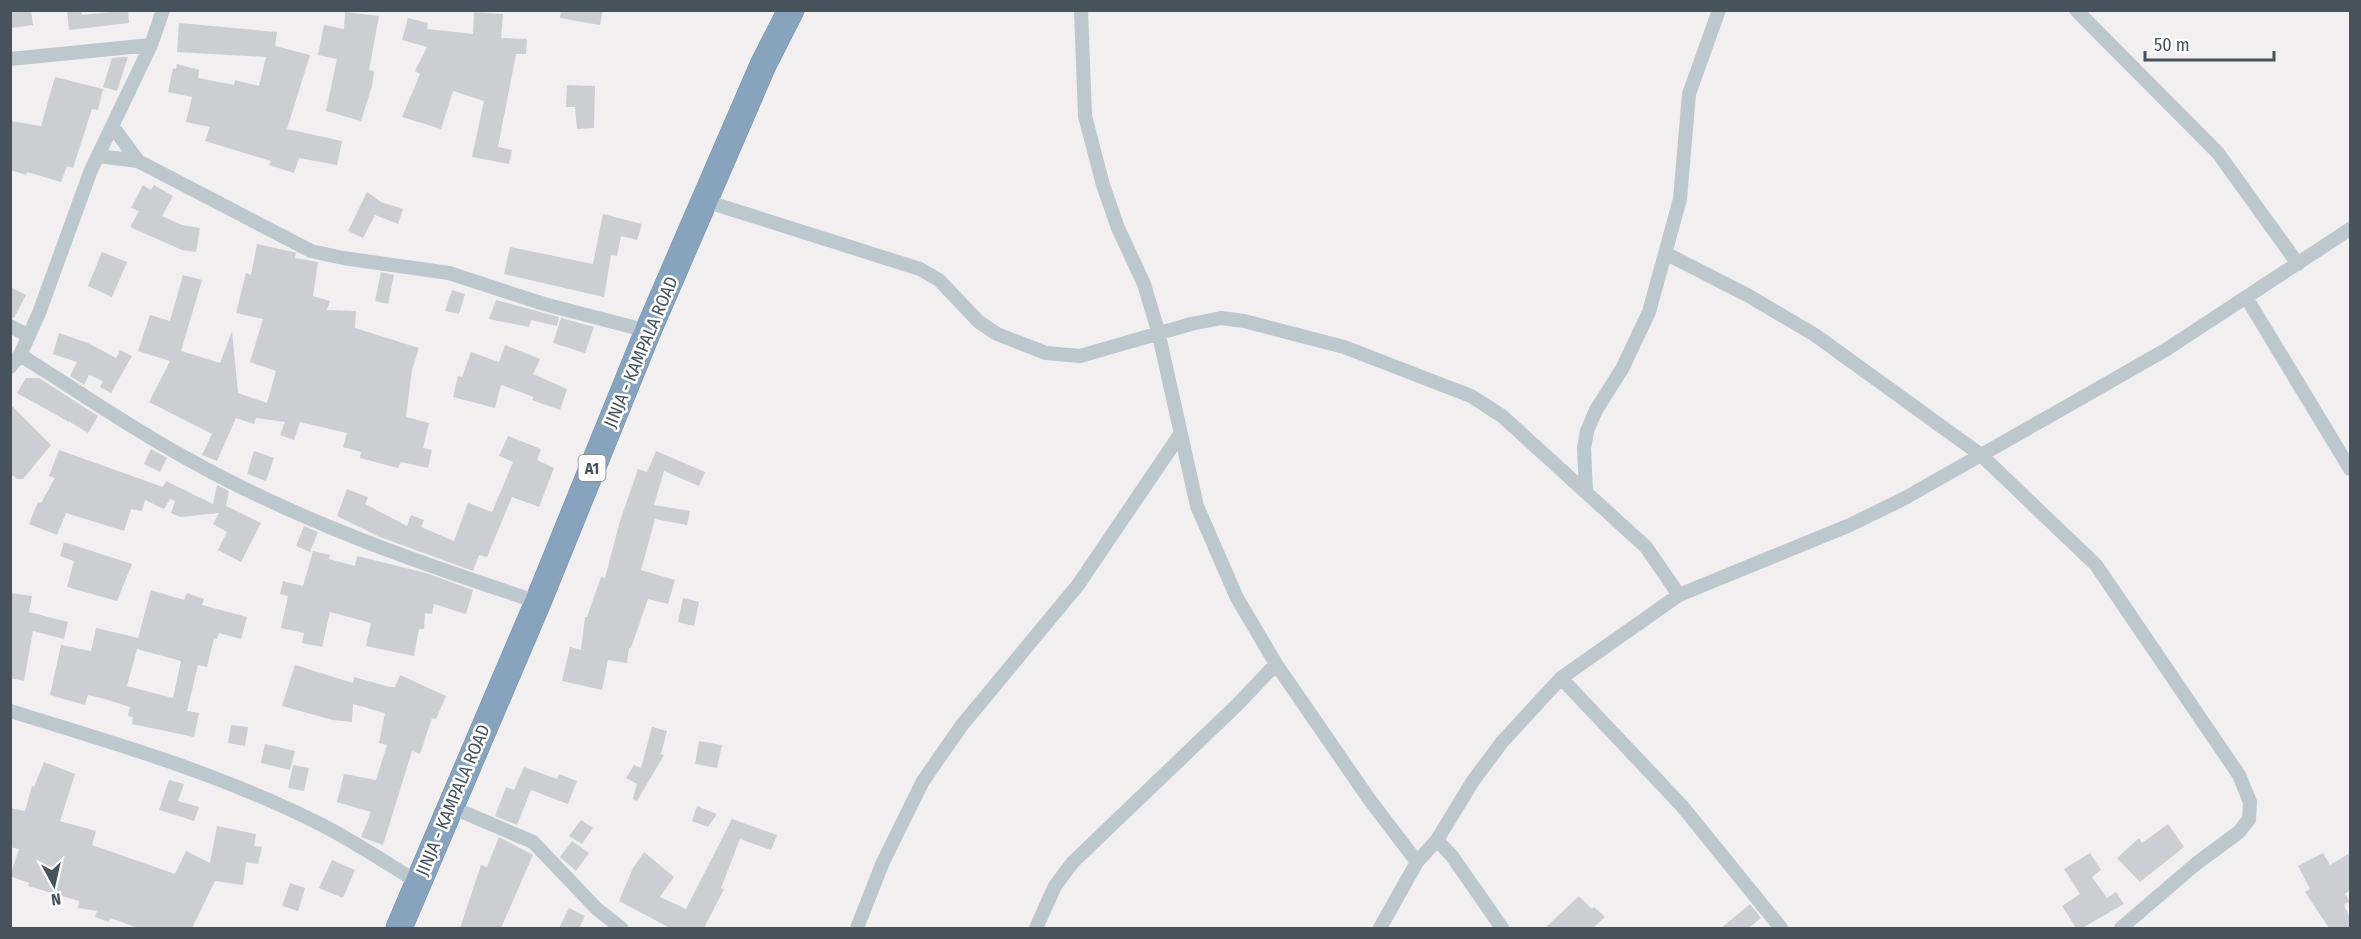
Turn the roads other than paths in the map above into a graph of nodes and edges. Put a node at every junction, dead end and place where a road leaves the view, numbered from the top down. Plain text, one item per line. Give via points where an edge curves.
1 (163, 10) edge
2 (791, 10) edge
3 (1081, 10) edge
4 (1719, 10) edge
5 (2076, 10) edge
6 (151, 45) junction
7 (10, 59) edge
8 (113, 127) junction
9 (99, 156) junction
10 (138, 161) junction
11 (705, 201) junction
12 (2350, 229) edge
13 (1667, 254) junction
14 (2298, 264) junction
15 (2246, 297) junction
16 (10, 326) edge
17 (648, 331) junction
18 (1158, 332) junction
19 (29, 336) junction
20 (20, 355) junction
21 (10, 367) edge
22 (1179, 436) junction
23 (1982, 454) junction
24 (2350, 469) edge
25 (1586, 492) junction
26 (1679, 595) junction
27 (538, 602) junction
28 (1276, 664) junction
29 (1561, 678) junction
30 (10, 711) edge
31 (449, 806) junction
32 (1437, 840) junction
33 (1417, 862) junction
34 (418, 883) junction
35 (399, 928) edge
36 (621, 928) edge
37 (857, 928) edge
38 (1036, 928) edge
39 (1380, 928) edge
40 (1502, 928) edge
41 (1781, 928) edge
42 (2121, 928) edge

1 - 6 street
2 - 11 highway, JINJA - KAMPALA ROAD / A1
3 - 18 street via 1085,116 1103,184 1144,284
4 - 13 street via 1689,94 1680,199
5 - 14 street via 2218,153
6 - 7 street
6 - 8 street
8 - 9 street
8 - 10 street
9 - 10 street
9 - 19 street
10 - 17 street via 311,251 449,273 544,304
11 - 17 highway, JINJA - KAMPALA ROAD / A1
11 - 18 street via 920,269 939,280 979,322 1046,353 1080,356
12 - 14 street
13 - 23 street via 1815,335
13 - 25 street via 1649,312 1587,431
14 - 15 street
15 - 23 street via 2167,350
15 - 24 street
16 - 19 street
17 - 27 highway, JINJA - KAMPALA ROAD / A1
18 - 22 street
18 - 25 street via 1221,318 1344,347 1470,396 1502,416
19 - 20 street
20 - 21 street
20 - 27 street via 185,458 267,499 398,556
22 - 28 street via 1197,506 1212,542 1237,598
22 - 37 street via 1078,585 962,725 923,781 882,862
23 - 26 street via 1850,525
23 - 42 street via 2096,565 2239,775 2250,802 2249,819 2238,832
25 - 26 street via 1646,547
26 - 29 street
27 - 31 highway, JINJA - KAMPALA ROAD / A1
28 - 33 street
28 - 38 street via 1073,862 1055,886
29 - 32 street via 1502,742
29 - 41 street via 1682,806
30 - 34 street via 274,802 322,825
31 - 34 highway, JINJA - KAMPALA ROAD / A1
31 - 36 street via 533,843 597,909
32 - 33 street
32 - 40 street
33 - 39 street
34 - 35 highway, JINJA - KAMPALA ROAD / A1

